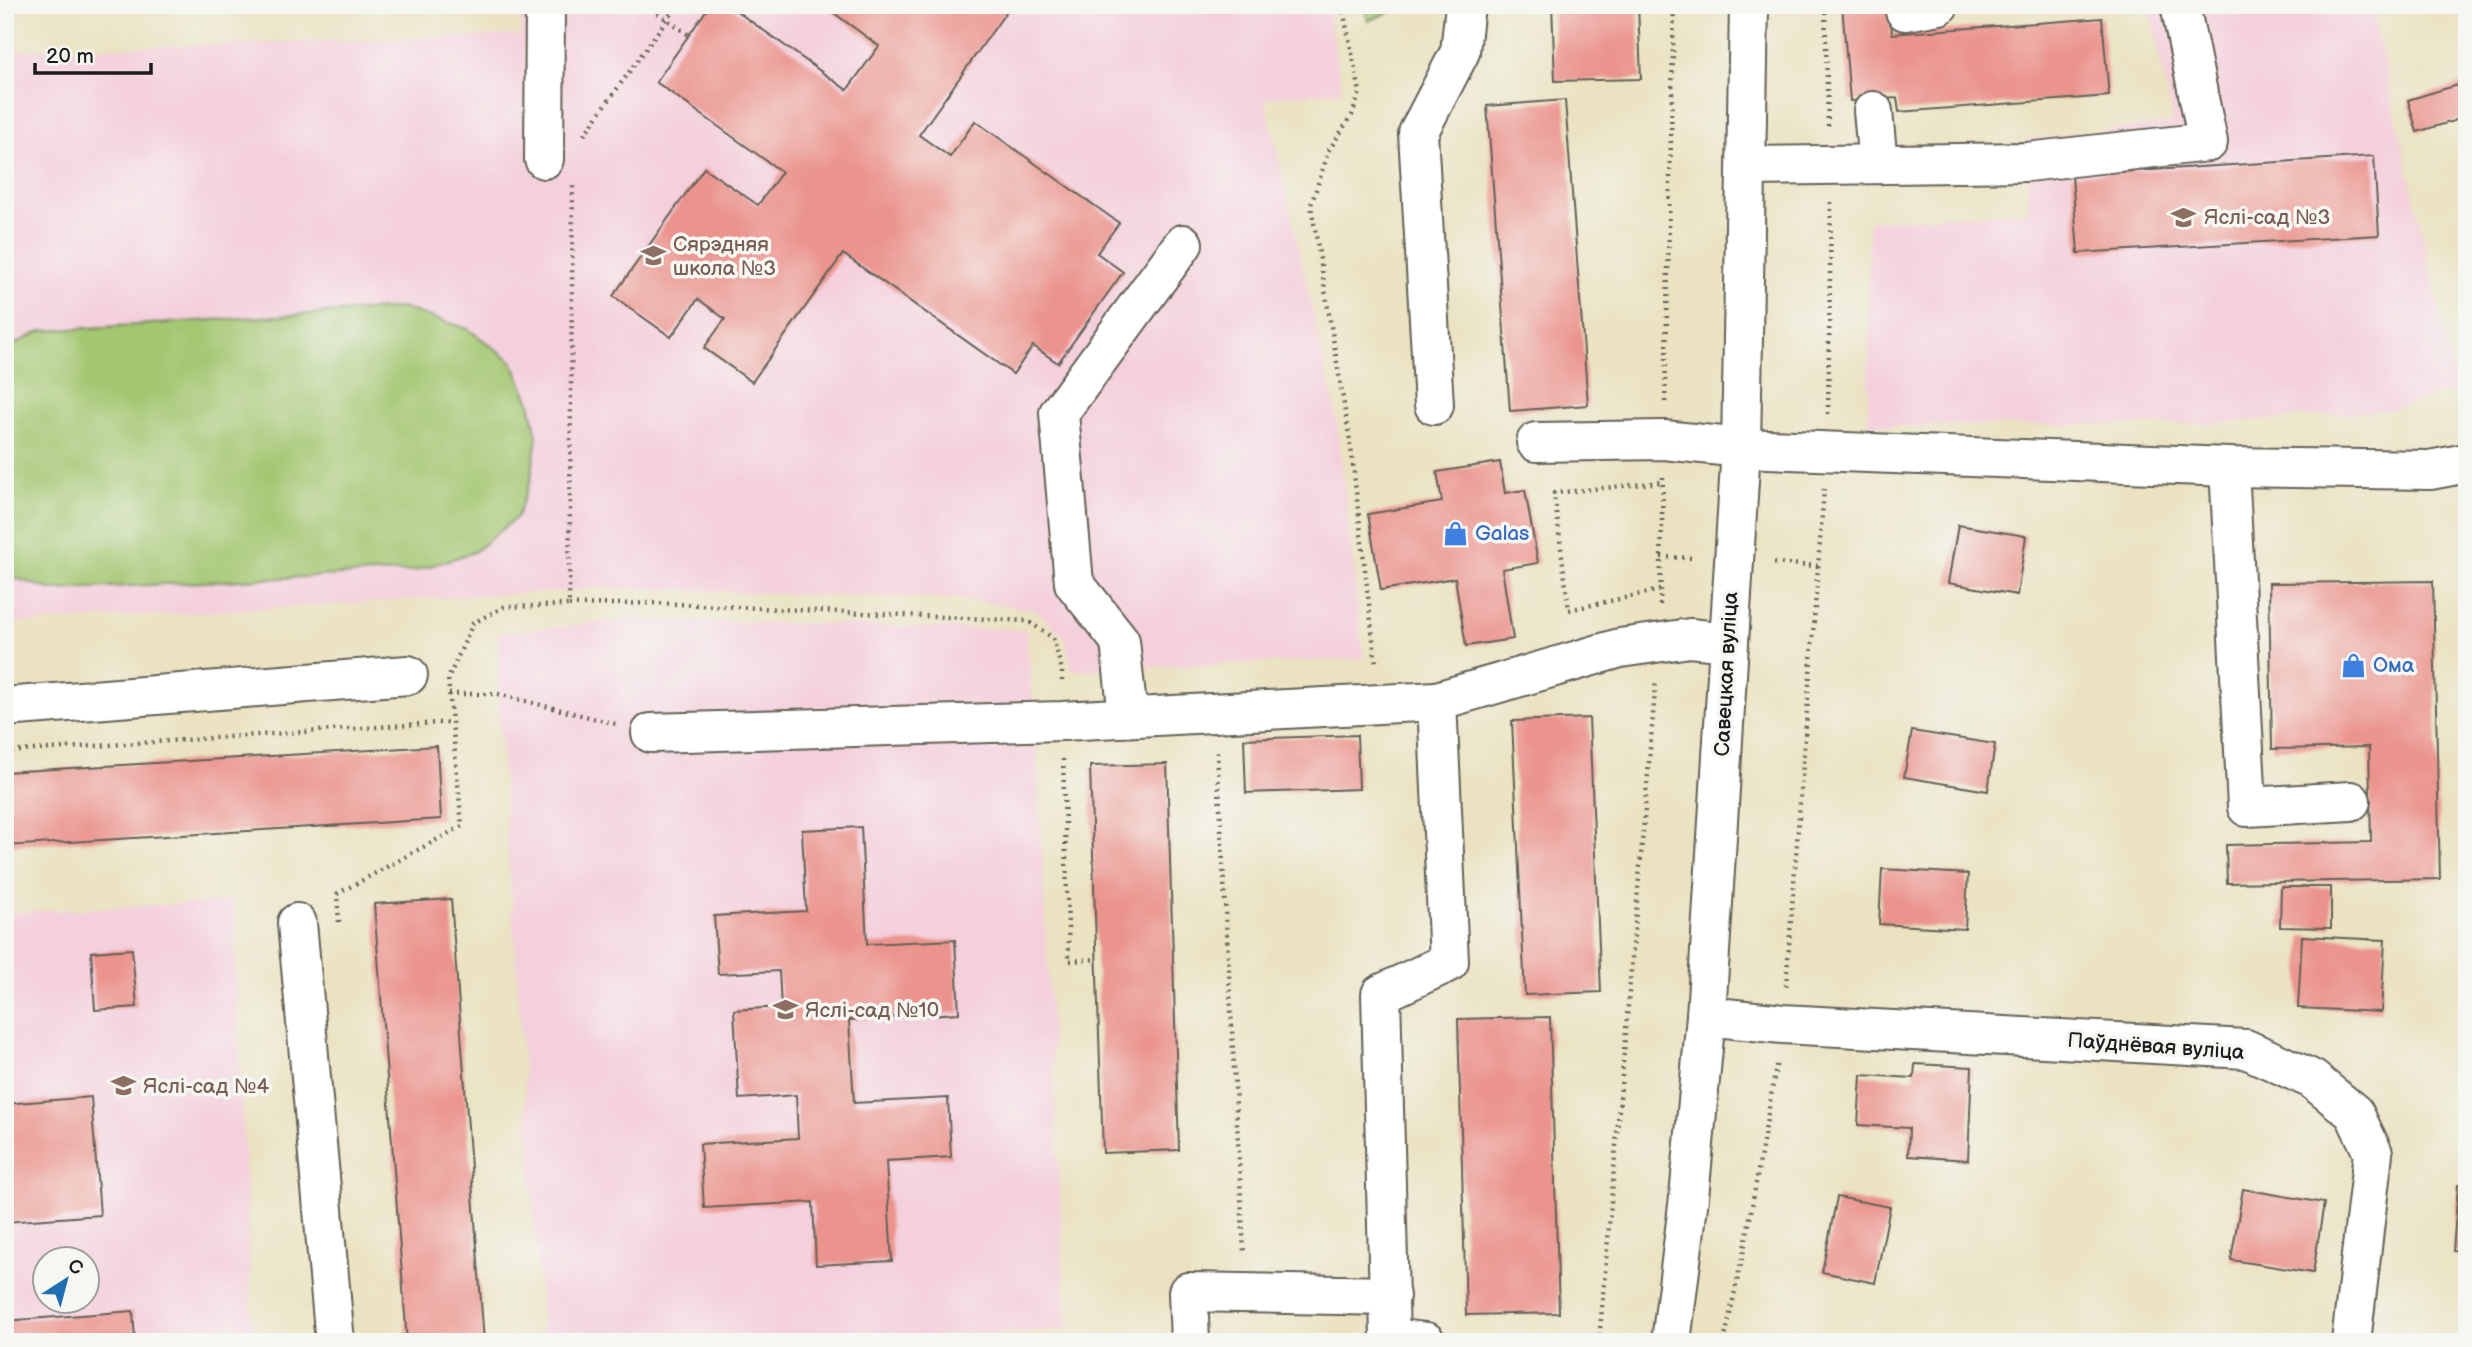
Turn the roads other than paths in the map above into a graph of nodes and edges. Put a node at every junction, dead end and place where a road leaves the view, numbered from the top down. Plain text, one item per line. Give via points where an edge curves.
1 (545, 5) edge
2 (1465, 5) edge
3 (1749, 5) edge
4 (2180, 5) edge
5 (1873, 111) dead end
6 (1878, 164) junction
7 (1747, 166) junction
8 (559, 167) road end
9 (1183, 244) dead end
10 (1434, 405) dead end
11 (1536, 442) dead end
12 (1741, 448) junction
13 (2467, 463) edge
14 (2229, 467) junction
15 (1728, 642) junction
16 (408, 675) dead end
17 (1437, 701) junction
18 (5, 707) edge
19 (1128, 717) junction
20 (651, 733) road end
21 (2351, 801) dead end
22 (297, 923) dead end
23 (1706, 1016) junction
24 (1390, 1296) junction
25 (1395, 1340) edge
26 (335, 1342) edge
27 (1190, 1342) edge
28 (1671, 1342) edge
29 (2351, 1342) edge

1 - 8 street
2 - 10 street via 1460,52 1419,133
3 - 7 street, Савецкая вуліца
4 - 6 street via 2208,142 2027,162
5 - 6 street
6 - 7 street
7 - 12 street, Савецкая вуліца
9 - 19 street via 1059,413 1074,583 1120,641
11 - 12 street via 1664,440
12 - 14 street
12 - 15 street, Савецкая вуліца
13 - 14 street via 2430,470
14 - 21 street via 2247,807
15 - 17 street via 1690,638 1620,648
15 - 23 street, Савецкая вуліца
16 - 18 street
17 - 19 street
17 - 24 street via 1449,962 1381,994
19 - 20 street
22 - 26 street
23 - 28 street, Савецкая вуліца
23 - 29 street, Паўднёвая вуліца via 2246,1049 2312,1079 2354,1113 2373,1153
24 - 25 street
24 - 27 street via 1188,1292

